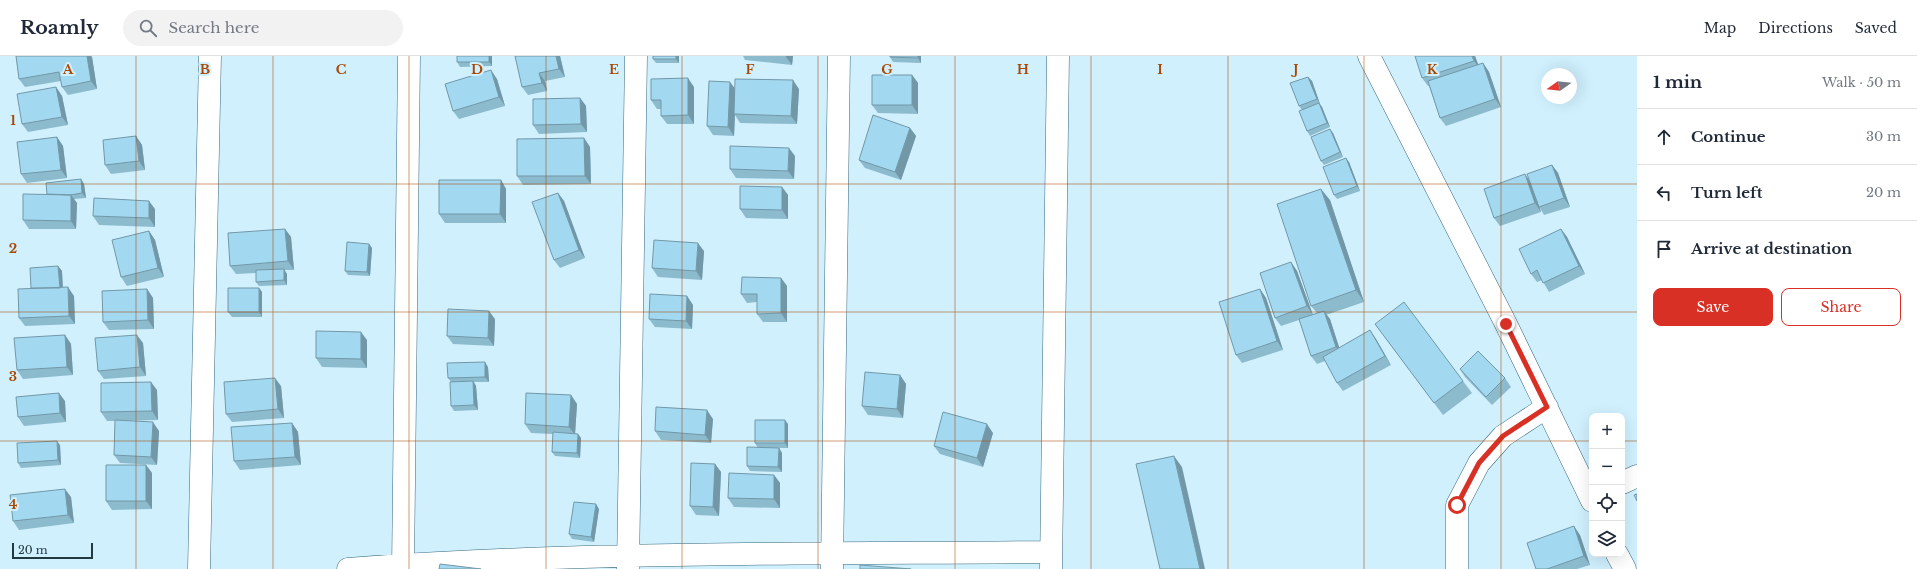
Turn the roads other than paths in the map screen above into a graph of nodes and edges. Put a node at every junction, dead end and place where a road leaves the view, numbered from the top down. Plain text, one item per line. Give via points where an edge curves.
1 (210, 56) edge
2 (409, 56) edge
3 (636, 56) edge
4 (839, 56) edge
5 (1058, 56) edge
6 (1369, 56) edge
7 (1547, 407) junction
8 (1637, 476) edge
9 (1625, 482) edge
10 (1589, 493) edge
11 (1619, 557) edge
12 (1051, 560) edge
13 (832, 561) edge
14 (628, 563) edge
15 (403, 567) edge
16 (199, 569) edge
17 (348, 569) edge
18 (1457, 569) edge
19 (1625, 569) edge

1 - 16 street
2 - 15 street
3 - 14 street
4 - 13 street
5 - 12 street
6 - 7 street
7 - 10 street
7 - 18 street via 1503,436 1479,463 1457,505
8 - 9 street
11 - 19 street
12 - 13 street
13 - 14 street
14 - 15 street
15 - 17 street

